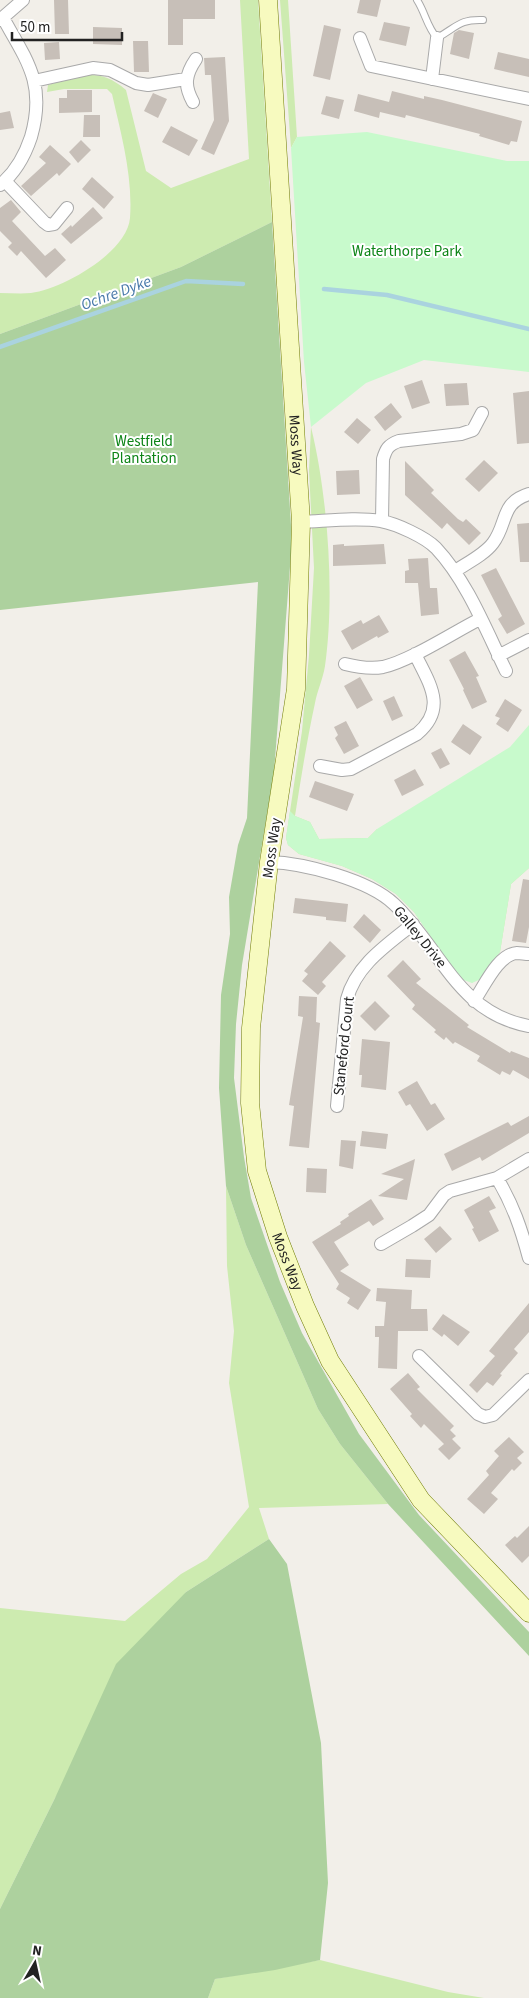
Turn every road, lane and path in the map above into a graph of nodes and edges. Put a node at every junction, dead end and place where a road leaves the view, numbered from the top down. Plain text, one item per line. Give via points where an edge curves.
1 (23, 0) edge
2 (268, 0) edge
3 (417, 0) edge
4 (1, 19) edge
5 (483, 20) dead end
6 (360, 38) dead end
7 (437, 38) junction
8 (196, 60) dead end
9 (432, 79) junction
10 (186, 80) junction
11 (34, 81) junction
12 (529, 100) edge
13 (193, 102) dead end
14 (3, 183) edge
15 (67, 208) dead end
16 (482, 414) dead end
17 (529, 494) edge
18 (382, 521) junction
19 (301, 522) junction
20 (454, 571) junction
21 (480, 619) junction
22 (529, 640) edge
23 (415, 654) junction
24 (498, 656) junction
25 (345, 664) dead end
26 (506, 671) dead end
27 (320, 766) dead end
28 (270, 862) junction
29 (414, 924) junction
30 (529, 954) edge
31 (474, 1001) junction
32 (529, 1026) edge
33 (337, 1106) dead end
34 (529, 1159) edge
35 (497, 1178) junction
36 (381, 1244) dead end
37 (529, 1258) edge
38 (419, 1356) dead end
39 (529, 1380) edge
40 (526, 1605) edge

1 - 4 street
2 - 19 street, Moss Way
3 - 7 lane
4 - 11 street via 21,49
5 - 7 lane via 461,22
6 - 9 street via 371,66
7 - 9 street
8 - 10 street
9 - 12 street
10 - 11 street via 136,84 110,70 94,68
10 - 13 street via 186,89
11 - 14 street via 37,109 28,146
14 - 15 street via 48,225 54,224
16 - 18 street via 473,430 461,434 390,444 383,459
17 - 20 street via 510,505 486,550
18 - 19 street
18 - 20 street via 409,531 434,546
19 - 28 street, Moss Way via 296,689
20 - 21 street
21 - 23 street
21 - 24 street
22 - 24 street
23 - 25 street via 382,667
23 - 27 street via 435,700 434,710 425,727 351,769
24 - 26 street
28 - 29 street, Galley Drive via 337,875 369,888 393,903
28 - 40 street, Moss Way via 251,1028 250,1103 257,1172 278,1237 330,1361 421,1500
29 - 31 street, Galley Drive via 441,964
29 - 33 street, Staneford Court via 365,965 350,988
30 - 31 street via 506,956
31 - 32 street, Galley Drive via 515,1024
34 - 35 street
35 - 36 street via 450,1191 429,1214
35 - 37 street via 516,1215
38 - 39 street via 478,1414 485,1417 493,1415

